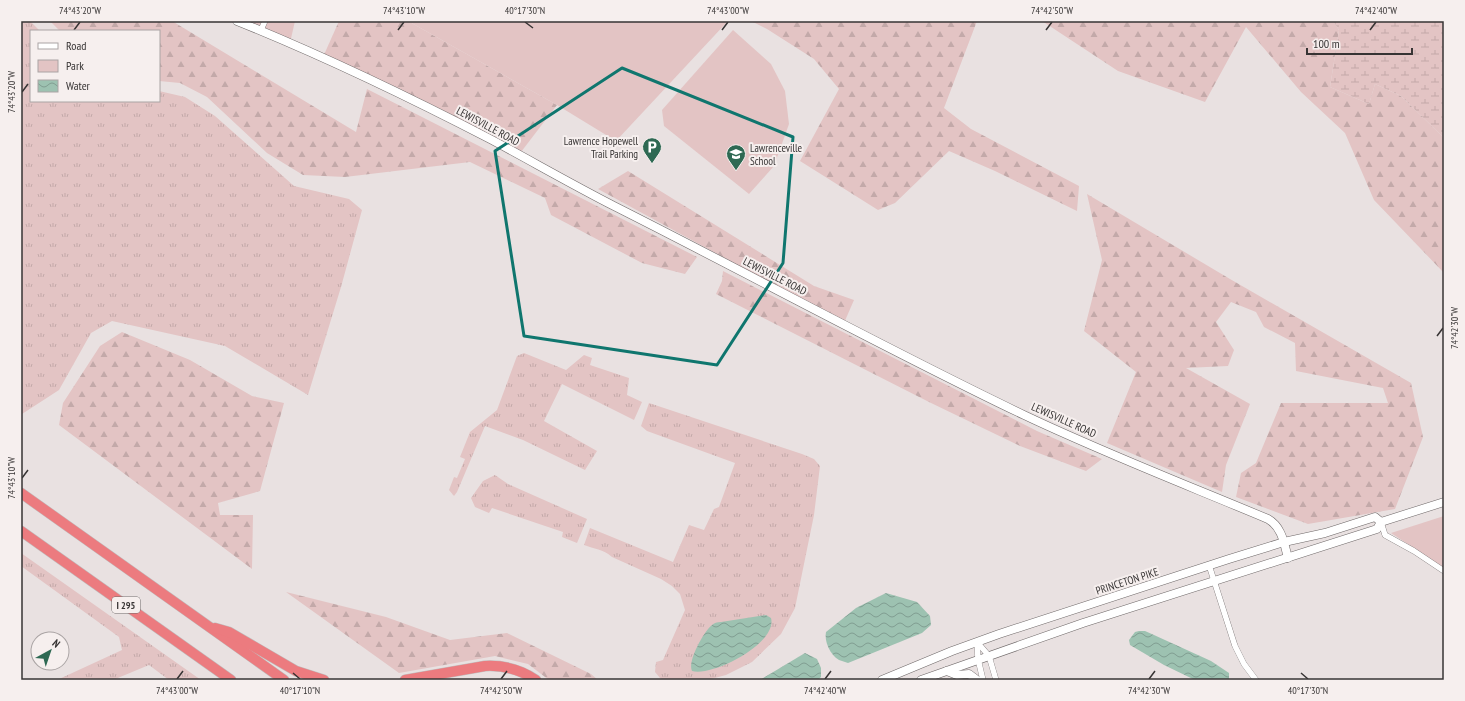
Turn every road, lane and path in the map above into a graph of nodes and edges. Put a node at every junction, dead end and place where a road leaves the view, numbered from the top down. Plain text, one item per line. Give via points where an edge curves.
1 (237, 21) edge
2 (265, 21) edge
3 (261, 30) junction
4 (21, 493) edge
5 (1444, 502) edge
6 (1381, 522) junction
7 (21, 531) edge
8 (1284, 542) junction
9 (1288, 558) junction
10 (1209, 565) junction
11 (1444, 571) edge
12 (1214, 581) junction
13 (208, 626) junction
14 (977, 642) junction
15 (989, 656) junction
16 (978, 659) junction
17 (947, 671) junction
18 (231, 680) edge
19 (284, 680) edge
20 (324, 680) edge
21 (405, 680) edge
22 (536, 680) edge
23 (882, 680) edge
24 (921, 680) edge
25 (977, 680) edge
26 (983, 680) edge
27 (996, 680) edge
28 (1256, 680) edge

1 - 3 street, LEWISVILLE ROAD
2 - 3 street
3 - 8 street, LEWISVILLE ROAD via 333,62 494,141 575,186 1018,412 1268,519 1278,528
4 - 13 highway, I 295
5 - 6 street, PRINCETON PIKE
6 - 8 street, PRINCETON PIKE via 1375,517
6 - 9 street, PRINCETON PIKE via 1377,530
6 - 11 street via 1385,535
7 - 18 highway, I 295
8 - 9 street, LEWISVILLE ROAD
8 - 10 street, PRINCETON PIKE
9 - 12 street, PRINCETON PIKE
10 - 12 street
10 - 14 street, PRINCETON PIKE
12 - 15 street, PRINCETON PIKE
12 - 28 street via 1235,646
13 - 19 highway, I 295
13 - 20 highway via 229,632 296,671
14 - 15 street
14 - 16 street
14 - 23 street, PRINCETON PIKE
15 - 16 street, PRINCETON PIKE
15 - 27 street
16 - 17 street, PRINCETON PIKE
16 - 26 street
17 - 24 street, PRINCETON PIKE
17 - 25 street via 957,675 969,674
21 - 22 highway via 498,666 520,671

